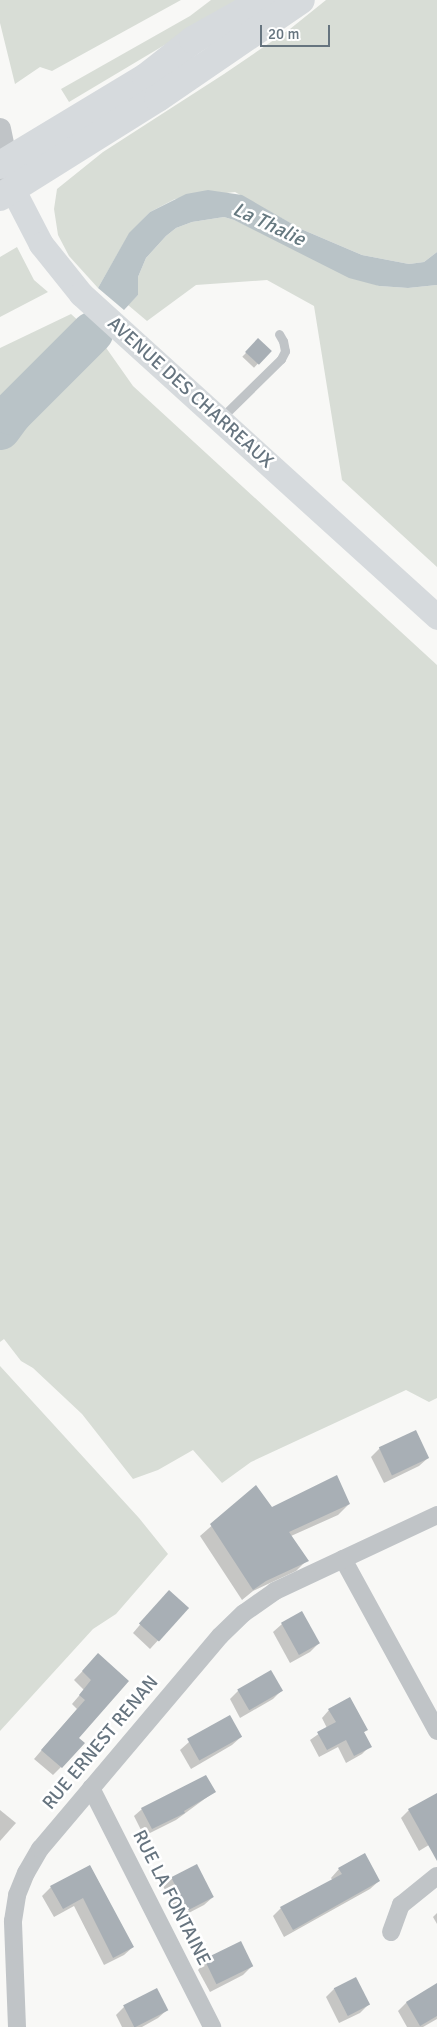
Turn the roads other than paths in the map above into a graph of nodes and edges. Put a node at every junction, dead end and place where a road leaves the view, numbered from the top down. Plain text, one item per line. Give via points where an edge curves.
1 (264, 0) edge
2 (301, 0) edge
3 (0, 129) edge
4 (3, 163) edge
5 (7, 194) edge
6 (278, 334) dead end
7 (219, 420) junction
8 (437, 617) edge
9 (437, 1515) edge
10 (343, 1559) junction
11 (436, 1726) edge
12 (91, 1788) junction
13 (437, 1876) edge
14 (390, 1932) dead end
15 (17, 2027) edge
16 (212, 2027) edge

1 - 4 main road via 193,40 146,77
2 - 5 main road via 158,98
3 - 4 street, AVENUE DES CHARREAUX
4 - 5 street, AVENUE DES CHARREAUX
5 - 7 main road, AVENUE DES CHARREAUX via 81,294
6 - 7 lane via 285,351 281,359
7 - 8 main road, AVENUE DES CHARREAUX
9 - 10 street, RUE ERNEST RENAN
10 - 11 street
10 - 12 street, RUE ERNEST RENAN via 275,1591 244,1613 220,1636
12 - 15 street, RUE ERNEST RENAN via 40,1849 17,1895 13,1921
12 - 16 street, RUE LA FONTAINE
13 - 14 street via 401,1905

